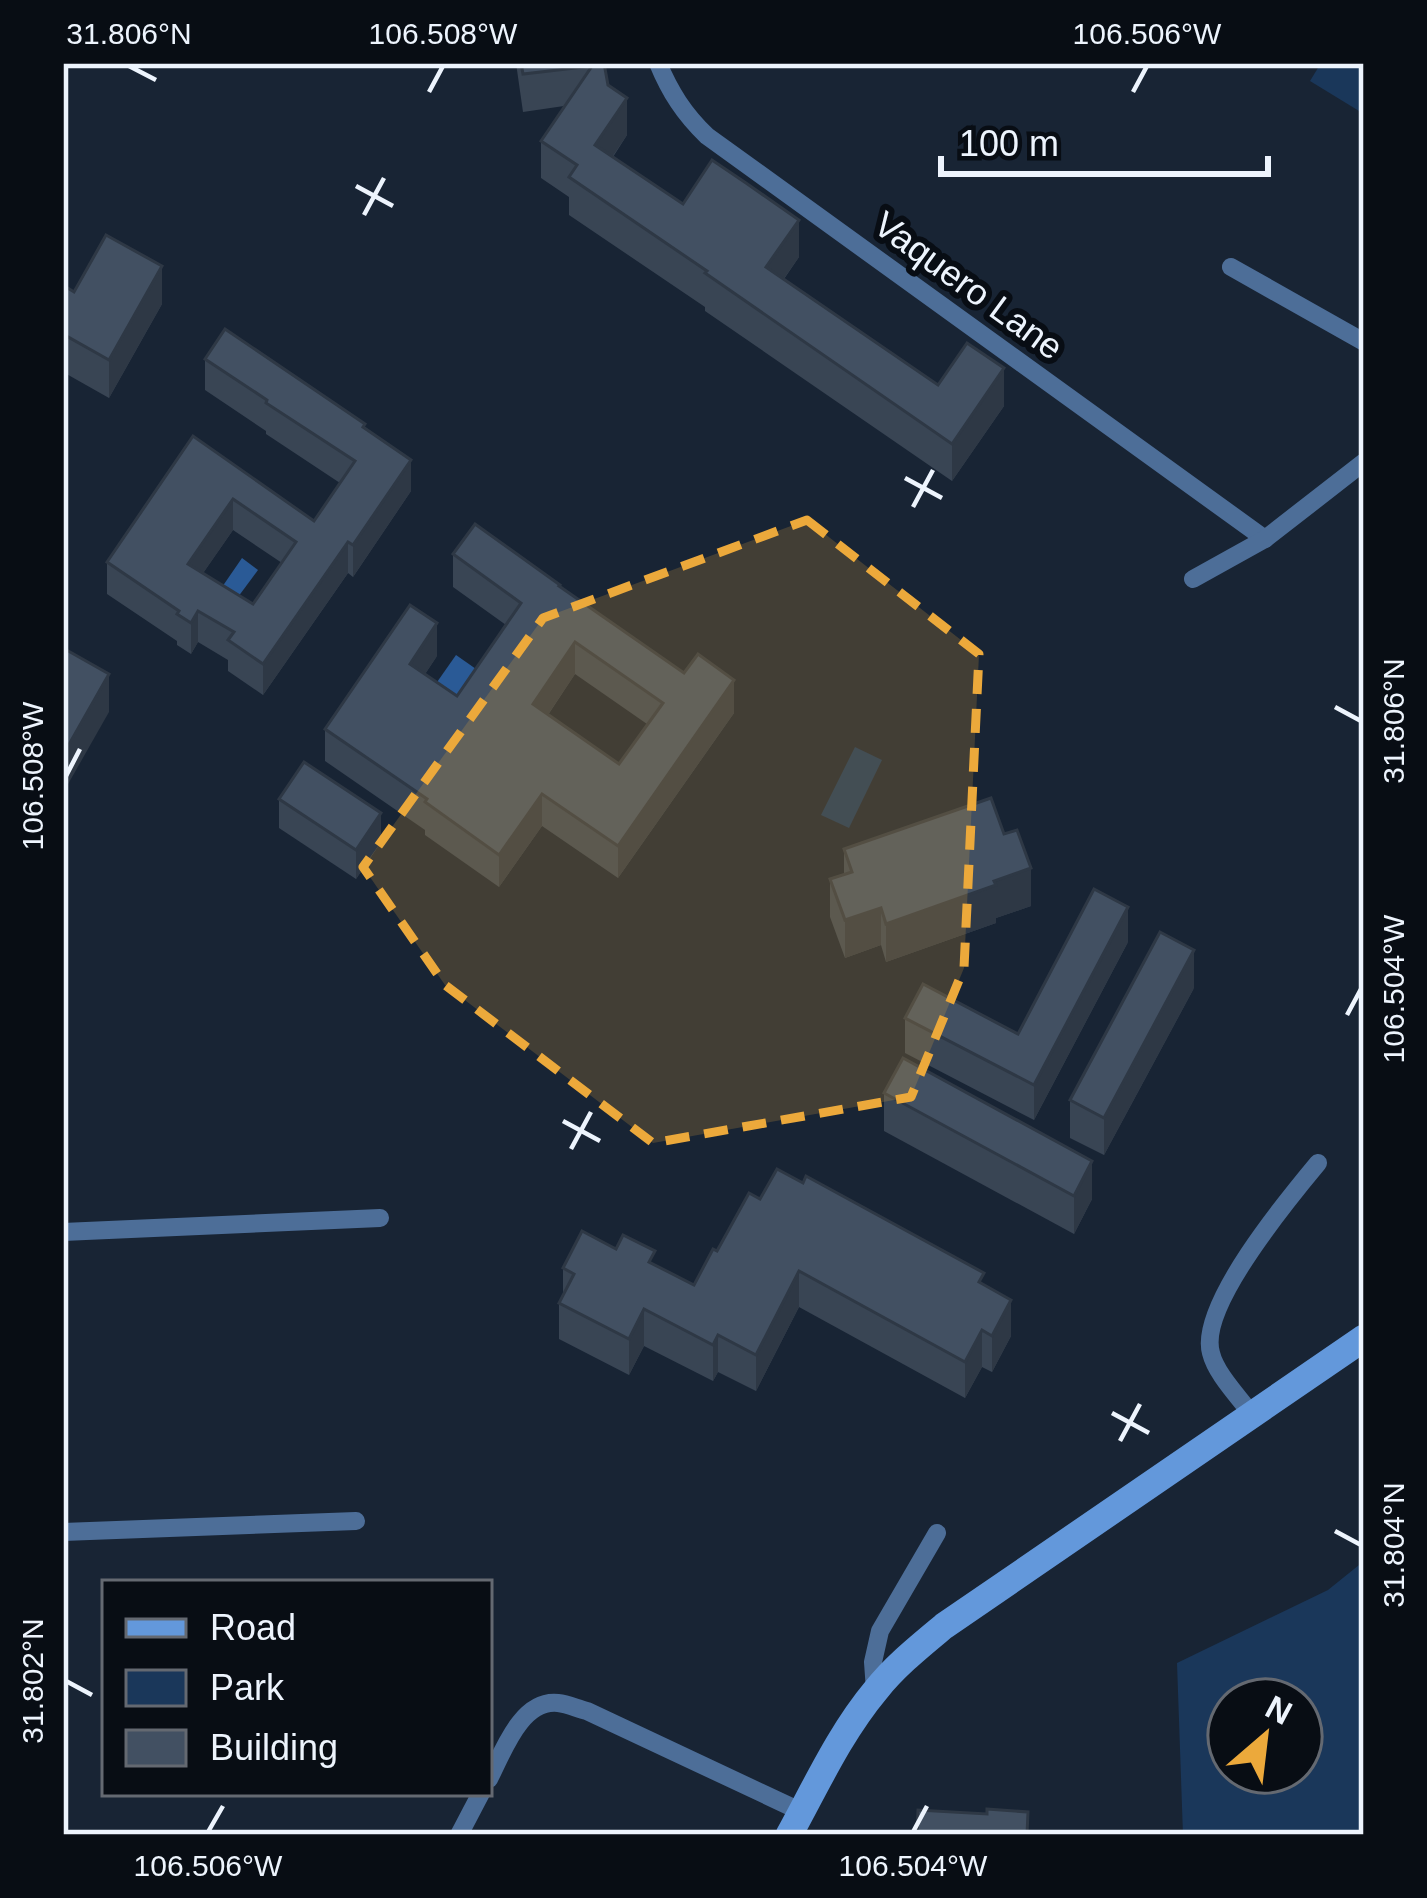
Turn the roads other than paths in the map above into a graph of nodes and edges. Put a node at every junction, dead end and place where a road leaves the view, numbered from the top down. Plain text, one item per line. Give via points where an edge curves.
1 (658, 63) edge
2 (1231, 267) dead end
3 (1364, 342) edge
4 (1364, 462) edge
5 (1265, 539) junction
6 (1193, 579) dead end
7 (1318, 1163) dead end
8 (380, 1217) dead end
9 (63, 1232) edge
10 (1364, 1338) edge
11 (1252, 1415) junction
12 (356, 1521) dead end
13 (63, 1532) edge
14 (937, 1533) dead end
15 (875, 1690) junction
16 (492, 1774) edge
17 (480, 1796) edge
18 (796, 1823) edge
19 (459, 1835) edge

1 - 5 street, Vaquero Lane via 671,94 707,136
2 - 3 street
4 - 5 street
5 - 6 street
7 - 11 street via 1214,1312 1211,1358
8 - 9 street
10 - 11 street
11 - 15 street via 944,1627
12 - 13 street
14 - 15 street via 880,1631
15 - 18 street
16 - 18 street via 518,1726 534,1708 554,1702 587,1711
17 - 19 street

